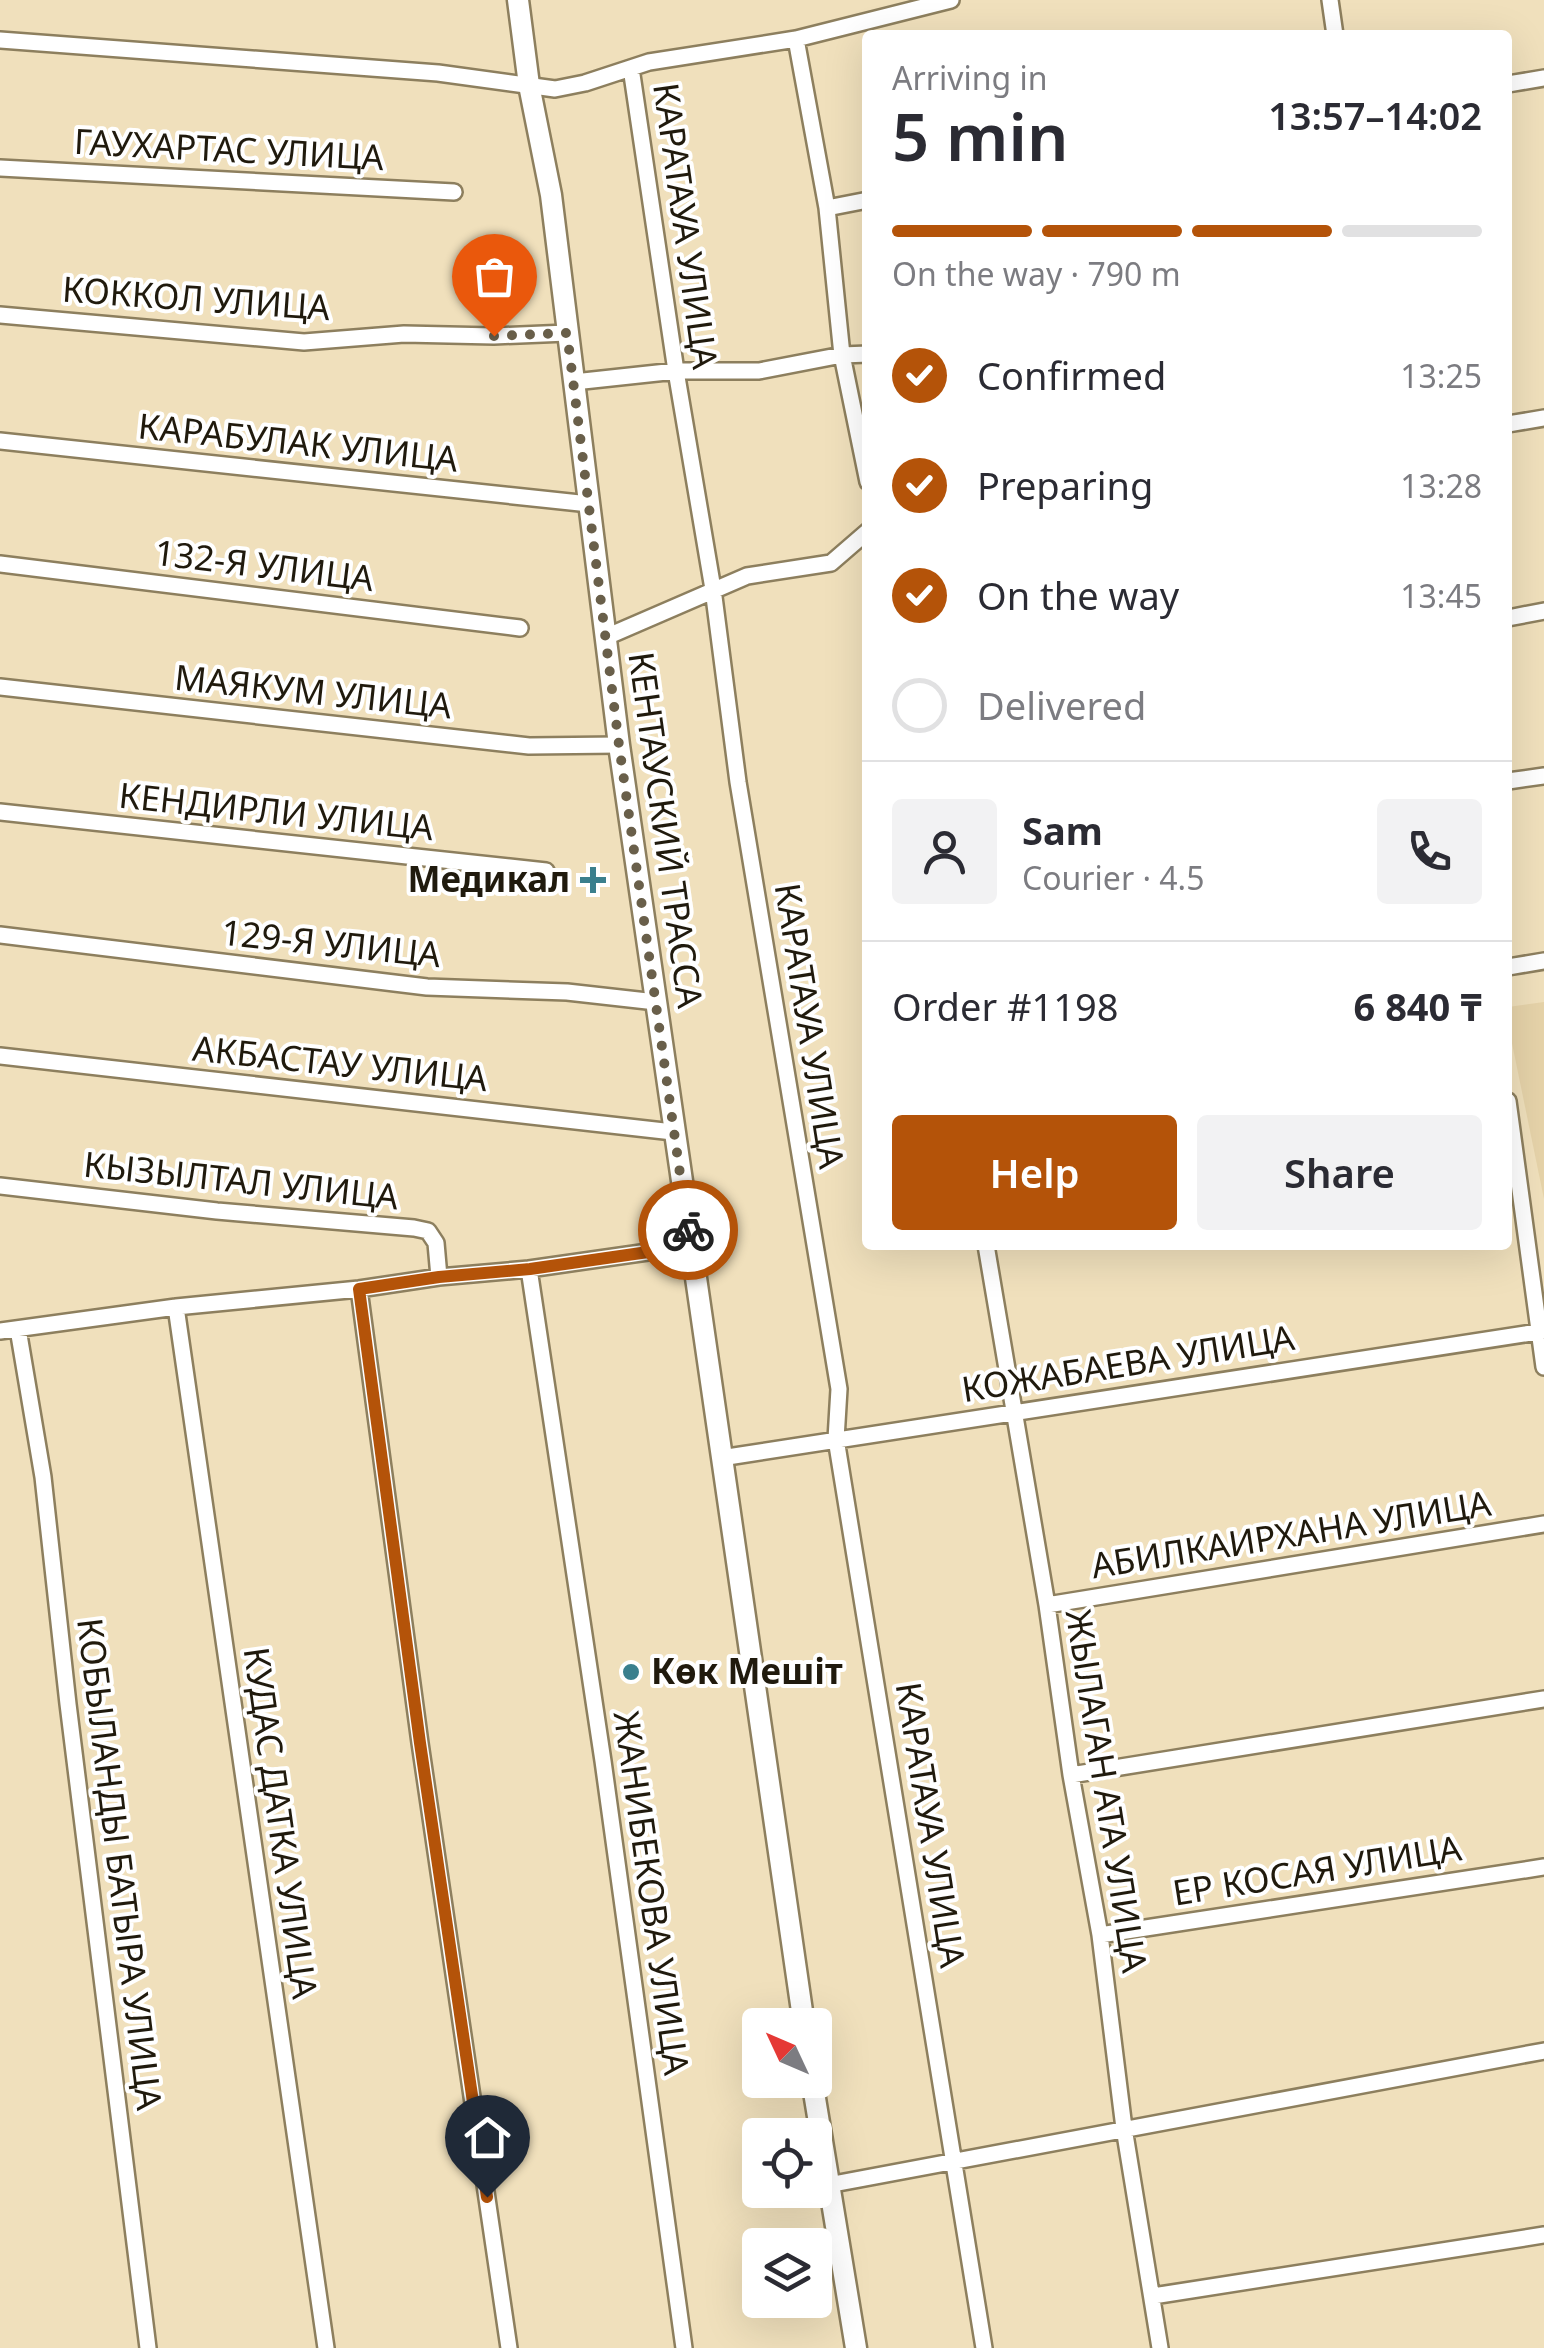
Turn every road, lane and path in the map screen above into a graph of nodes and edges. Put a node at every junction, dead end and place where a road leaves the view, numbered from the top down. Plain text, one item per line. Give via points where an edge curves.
1 (518, 0) edge
2 (951, 0) edge
3 (1330, 0) edge
4 (1334, 30) edge
5 (796, 39) junction
6 (0, 40) edge
7 (631, 68) junction
8 (1544, 78) edge
9 (1512, 83) edge
10 (529, 85) junction
11 (0, 168) edge
12 (454, 192) dead end
13 (862, 201) edge
14 (827, 208) junction
15 (0, 315) edge
16 (567, 333) junction
17 (862, 354) edge
18 (842, 355) junction
19 (676, 371) junction
20 (574, 382) junction
21 (1544, 418) edge
22 (1512, 423) edge
23 (0, 441) edge
24 (862, 453) edge
25 (589, 504) junction
26 (862, 536) edge
27 (0, 564) edge
28 (713, 589) junction
29 (1544, 611) edge
30 (1512, 617) edge
31 (520, 628) dead end
32 (606, 637) junction
33 (0, 688) edge
34 (619, 745) junction
35 (1544, 776) edge
36 (1512, 780) edge
37 (0, 812) edge
38 (546, 870) dead end
39 (0, 935) edge
40 (1544, 960) edge
41 (1512, 966) edge
42 (656, 1002) junction
43 (0, 1056) edge
44 (673, 1132) junction
45 (1512, 1146) edge
46 (0, 1186) edge
47 (690, 1246) junction
48 (987, 1250) edge
49 (530, 1269) junction
50 (439, 1277) junction
51 (359, 1289) junction
52 (176, 1308) junction
53 (5, 1329) edge
54 (1542, 1331) edge
55 (1544, 1367) edge
56 (1013, 1411) junction
57 (836, 1439) junction
58 (720, 1458) junction
59 (1544, 1524) edge
60 (1047, 1605) junction
61 (1544, 1699) edge
62 (1071, 1775) junction
63 (1544, 1867) edge
64 (1100, 1935) junction
65 (801, 2008) edge
66 (1544, 2050) edge
67 (1124, 2128) junction
68 (954, 2162) junction
69 (832, 2184) edge
70 (832, 2208) edge
71 (1544, 2235) edge
72 (1154, 2296) junction
73 (148, 2348) edge
74 (326, 2348) edge
75 (509, 2348) edge
76 (684, 2348) edge
77 (856, 2348) edge
78 (984, 2348) edge
79 (1160, 2348) edge

1 - 10 main road, КЕНТАУСКИЙ ТРАССА
2 - 5 street
3 - 4 street
5 - 7 street
5 - 14 street
6 - 10 street
7 - 10 street via 555,89
7 - 19 street, КАРАТАУА УЛИЦА
8 - 9 street
10 - 16 main road, КЕНТАУСКИЙ ТРАССА via 551,195
11 - 12 street, ГАУХАРТАС УЛИЦА
13 - 14 street
14 - 18 street
15 - 16 street, КОККОЛ УЛИЦА via 304,342
16 - 20 main road, КЕНТАУСКИЙ ТРАССА
17 - 18 street
18 - 19 street via 759,371
18 - 24 street
19 - 20 street
19 - 28 street, КАРАТАУА УЛИЦА
20 - 25 main road, КЕНТАУСКИЙ ТРАССА
21 - 22 street
23 - 25 street, КАРАБУЛАК УЛИЦА
25 - 32 main road, КЕНТАУСКИЙ ТРАССА
26 - 28 street via 831,564 747,576
27 - 31 street, 132-Я УЛИЦА
28 - 32 street
28 - 57 street, КАРАТАУА УЛИЦА via 738,782 839,1388
29 - 30 street
32 - 34 main road, КЕНТАУСКИЙ ТРАССА
33 - 34 street, МАЯКУМ УЛИЦА via 529,746
34 - 42 main road, КЕНТАУСКИЙ ТРАССА
35 - 36 street
37 - 38 street, КЕНДИРЛИ УЛИЦА
39 - 42 street, 129-Я УЛИЦА via 427,987
40 - 41 street
42 - 44 main road, КЕНТАУСКИЙ ТРАССА
43 - 44 street, АКБАСТАУ УЛИЦА
44 - 47 main road, КЕНТАУСКИЙ ТРАССА
45 - 54 street
46 - 50 street, КЫЗЫЛТАЛ УЛИЦА via 414,1228 428,1231 436,1244
47 - 49 street
47 - 58 main road, КЕНТАУСКИЙ ТРАССА
48 - 56 street, ЖЫЛАГАН АТА УЛИЦА
49 - 50 street
49 - 76 street, ЖАНИБЕКОВА УЛИЦА
50 - 51 street
51 - 52 street
51 - 75 street
52 - 53 street
52 - 74 street, КУДАС ДАТКА УЛИЦА
53 - 73 street, КОБЫЛАНДЫ БАТЫРА УЛИЦА via 43,1478
54 - 55 street
54 - 56 street, КОЖАБАЕВА УЛИЦА
56 - 57 street, КОЖАБАЕВА УЛИЦА
56 - 60 street, ЖЫЛАГАН АТА УЛИЦА
57 - 58 street, КОЖАБАЕВА УЛИЦА
57 - 68 street, КАРАТАУА УЛИЦА
58 - 65 main road, КЕНТАУСКИЙ ТРАССА
59 - 60 street, АБИЛКАИРХАНА УЛИЦА
60 - 62 street, ЖЫЛАГАН АТА УЛИЦА
61 - 62 street
62 - 64 street, ЖЫЛАГАН АТА УЛИЦА
63 - 64 street, ЕР КОСАЯ УЛИЦА
64 - 67 street, ЖЫЛАГАН АТА УЛИЦА
66 - 67 street
67 - 68 street
67 - 72 street, ЖЫЛАГАН АТА УЛИЦА
68 - 69 street
68 - 78 street, КАРАТАУА УЛИЦА
70 - 77 main road
71 - 72 street
72 - 79 street, ЖЫЛАГАН АТА УЛИЦА

